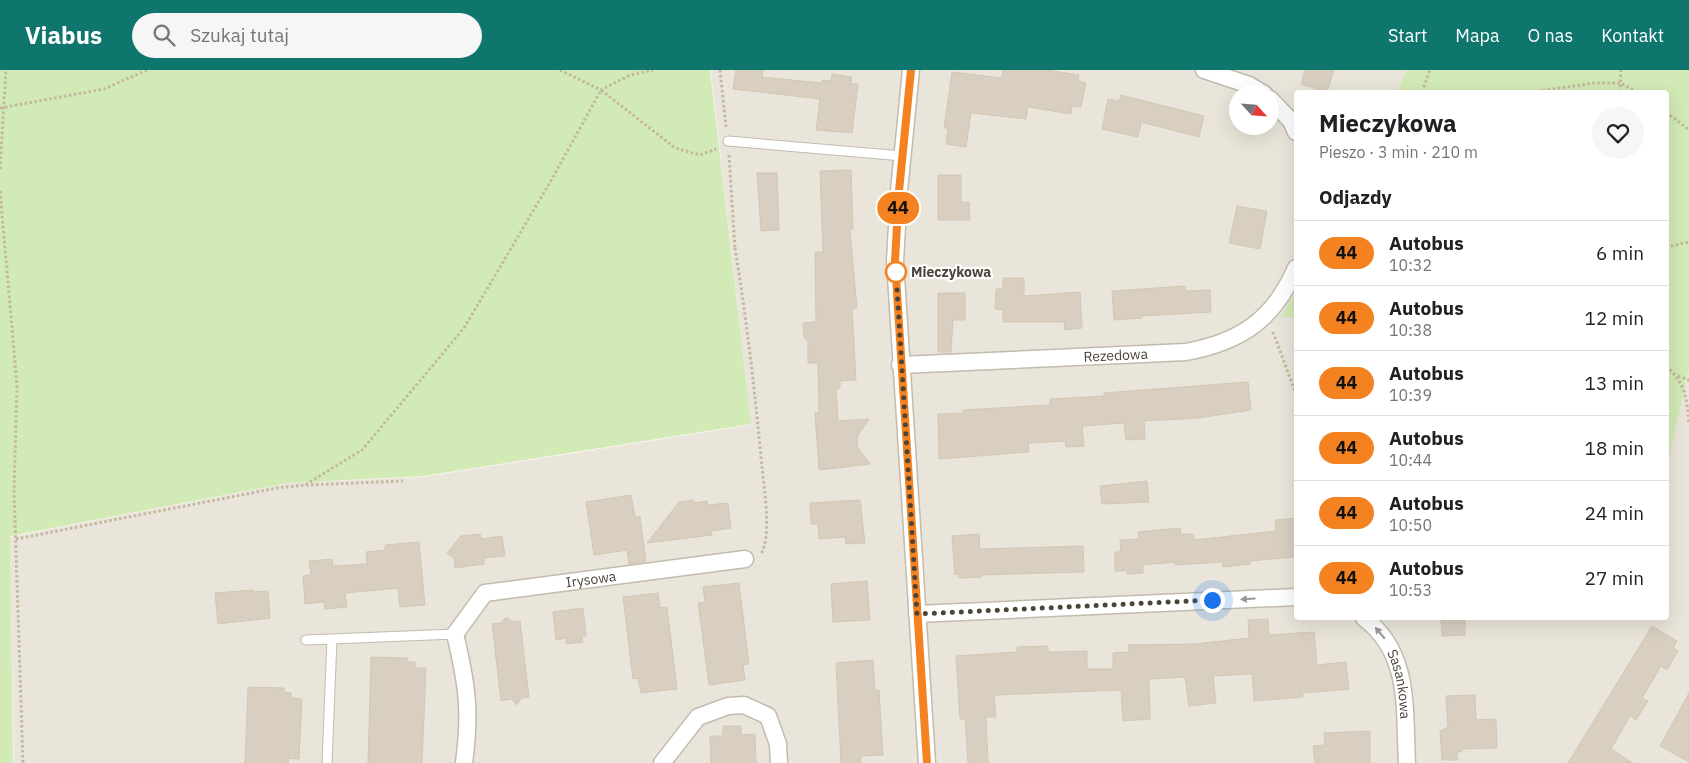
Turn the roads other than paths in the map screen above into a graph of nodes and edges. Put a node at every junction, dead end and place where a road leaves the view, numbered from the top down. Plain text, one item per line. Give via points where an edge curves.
1 (911, 70) edge
2 (1204, 70) edge
3 (1249, 85) edge
4 (1279, 108) edge
5 (1294, 128) edge
6 (728, 143) road end
7 (902, 156) junction
8 (1294, 273) edge
9 (900, 365) junction
10 (753, 558) road end
11 (1294, 597) edge
12 (917, 614) junction
13 (1366, 620) edge
14 (455, 634) junction
15 (332, 639) junction
16 (306, 640) dead end
17 (327, 763) edge
18 (464, 763) edge
19 (662, 763) edge
20 (779, 763) edge
21 (927, 763) edge
22 (1407, 763) edge

1 - 7 street
2 - 3 street
4 - 5 street
6 - 7 lane
7 - 9 street via 895,261
8 - 9 street, Rezedowa via 1266,315 1250,329 1230,340 1186,352
9 - 12 street
10 - 14 street, Irysowa via 485,593
11 -> 12 street
12 - 21 street
22 -> 13 street, Sasankowa via 1403,684 1398,664 1383,636
14 - 15 lane
14 - 18 street via 467,682 469,727
15 - 16 lane
15 - 17 lane
19 - 20 street via 698,717 728,706 744,705 768,716 778,744

